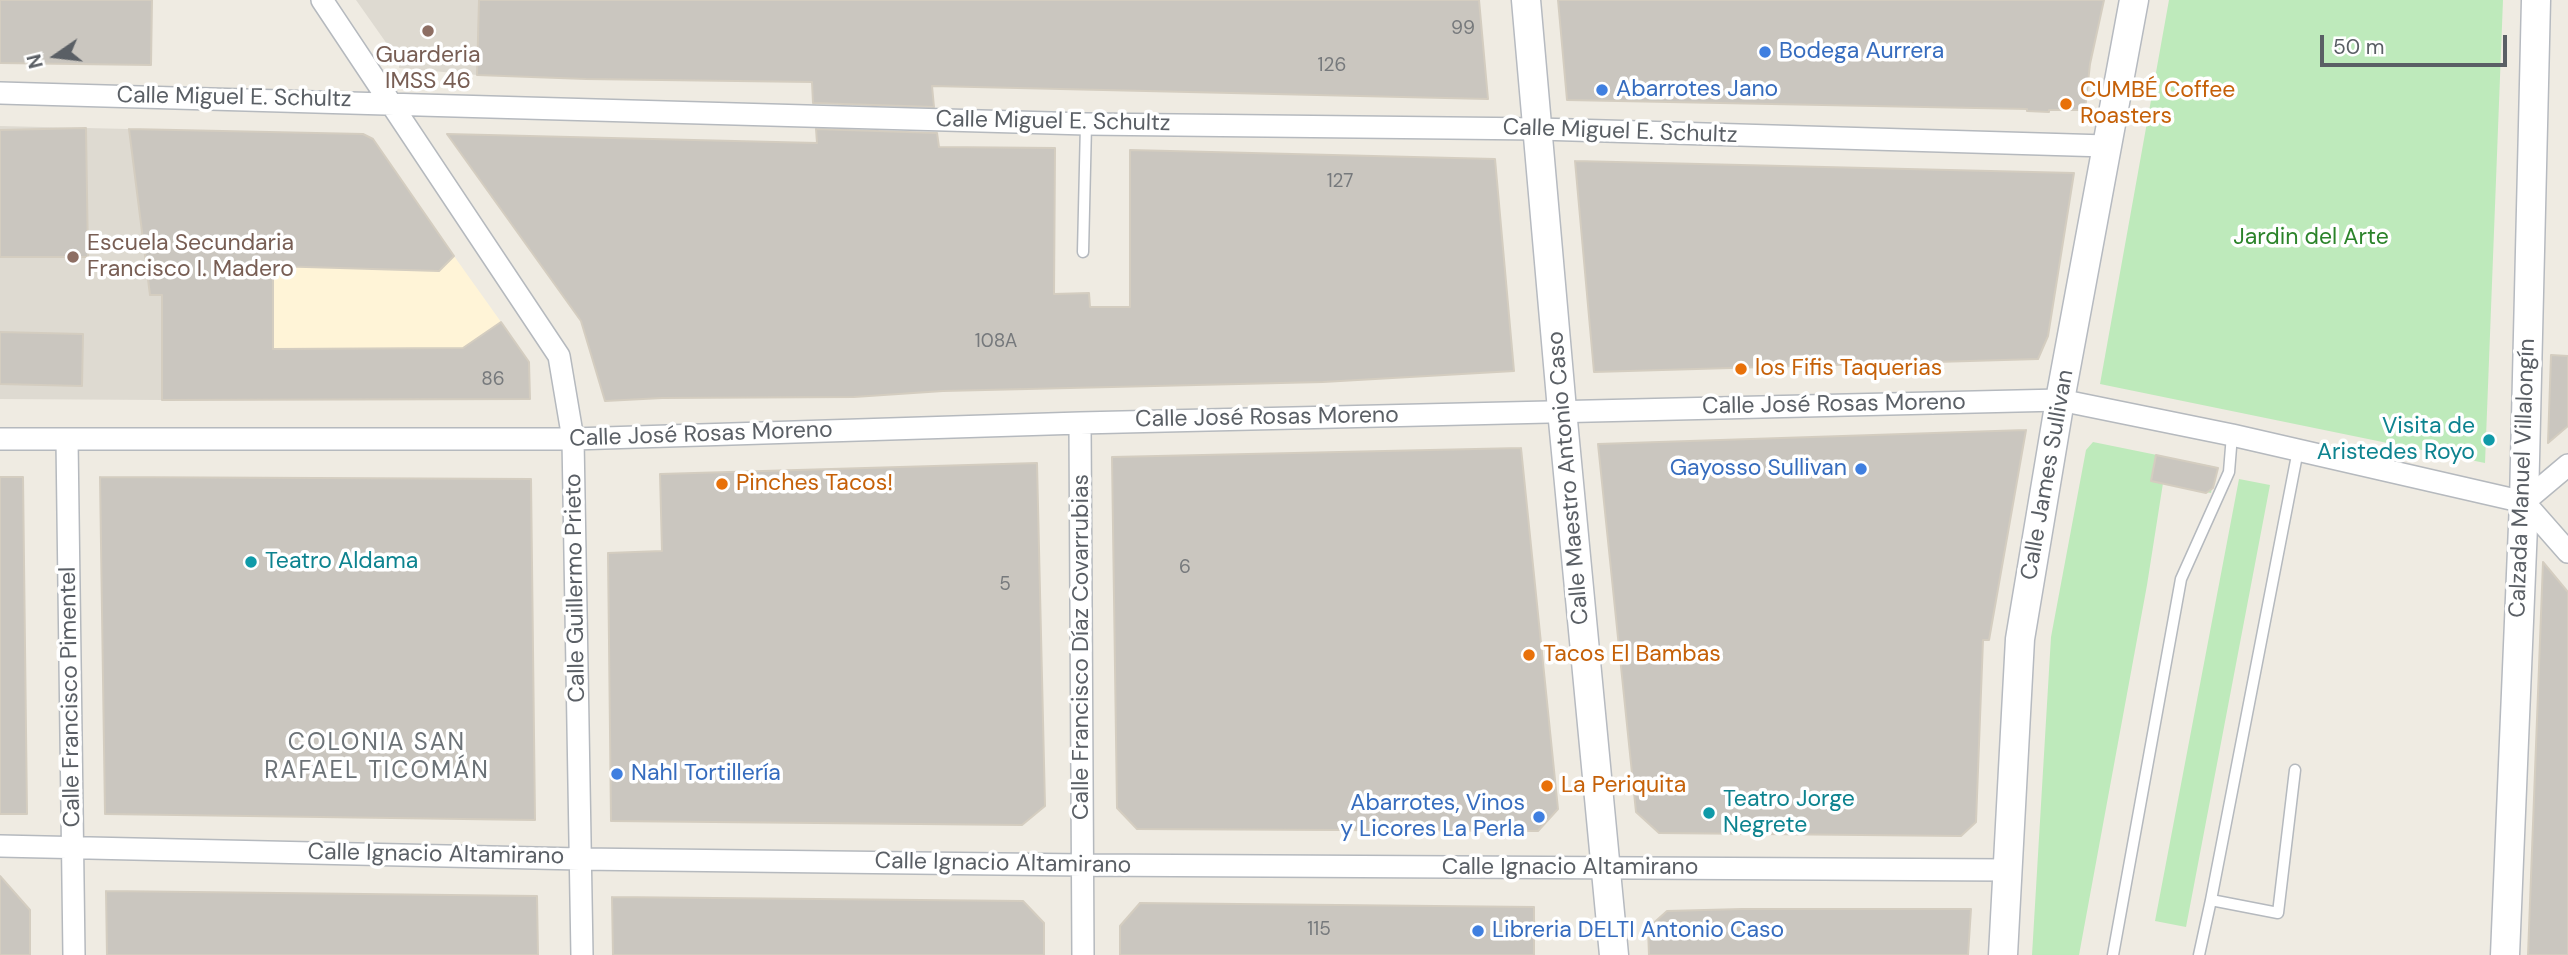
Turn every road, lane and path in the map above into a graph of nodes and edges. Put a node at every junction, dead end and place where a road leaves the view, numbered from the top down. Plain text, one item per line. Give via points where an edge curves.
1 (322, 0) edge
2 (1526, 0) edge
3 (2134, 0) edge
4 (2536, 0) edge
5 (0, 93) edge
6 (390, 102) junction
7 (1086, 124) junction
8 (1539, 129) junction
9 (2106, 146) junction
10 (1083, 252) dead end
11 (2060, 400) junction
12 (1562, 410) junction
13 (1080, 423) junction
14 (2232, 435) junction
15 (0, 439) edge
16 (573, 439) junction
17 (67, 440) junction
18 (2298, 450) junction
19 (2568, 465) edge
20 (2524, 502) junction
21 (2568, 552) edge
22 (2295, 770) dead end
23 (0, 846) edge
24 (72, 846) junction
25 (580, 859) junction
26 (1083, 865) junction
27 (1605, 869) junction
28 (2007, 870) junction
29 (2211, 901) junction
30 (74, 955) edge
31 (582, 955) edge
32 (1083, 955) edge
33 (1614, 955) edge
34 (2003, 955) edge
35 (2113, 955) edge
36 (2199, 955) edge
37 (2505, 955) edge

1 - 6 street, Calle Guillermo Prieto
2 - 8 main road, Calle Maestro Antonio Caso
3 - 9 main road, Calle James Sullivan
4 - 20 main road, Calzada Manuel Villalongín
5 - 6 street, Calle Miguel E. Schultz
6 - 7 street, Calle Miguel E. Schultz
6 - 16 street, Calle Guillermo Prieto via 559,356
7 - 8 street, Calle Miguel E. Schultz
7 - 10 lane
8 - 9 street, Calle Miguel E. Schultz
8 - 12 main road, Calle Maestro Antonio Caso
9 - 11 main road, Calle James Sullivan
11 - 12 street, Calle José Rosas Moreno
11 - 14 street, Calle José Rosas Moreno
11 - 28 main road, Calle James Sullivan via 2020,639
12 - 13 street, Calle José Rosas Moreno
12 - 27 main road, Calle Maestro Antonio Caso
13 - 16 street, Calle José Rosas Moreno
13 - 26 street, Calle Francisco Díaz Covarrubias
14 - 18 street, Calle José Rosas Moreno
14 - 35 lane via 2229,472 2181,579
15 - 17 street, Calle José Rosas Moreno
16 - 17 street, Calle José Rosas Moreno
16 - 25 street, Calle Guillermo Prieto
17 - 24 street, Calle Francisco Pimentel
18 - 20 street, Calle José Rosas Moreno
18 - 29 lane
19 - 20 street
20 - 21 street
20 - 37 main road, Calzada Manuel Villalongín
22 - 29 lane via 2278,913
23 - 24 street, Calle Ignacio Altamirano
24 - 25 street, Calle Ignacio Altamirano
24 - 30 street, Calle Francisco Pimentel
25 - 26 street, Calle Ignacio Altamirano
25 - 31 street, Calle Guillermo Prieto
26 - 27 street, Calle Ignacio Altamirano
26 - 32 street, Calle Francisco Díaz Covarrubias
27 - 28 street, Calle Ignacio Altamirano
27 - 33 main road, Calle Maestro Antonio Caso
28 - 34 main road, Calle James Sullivan
29 - 36 lane

